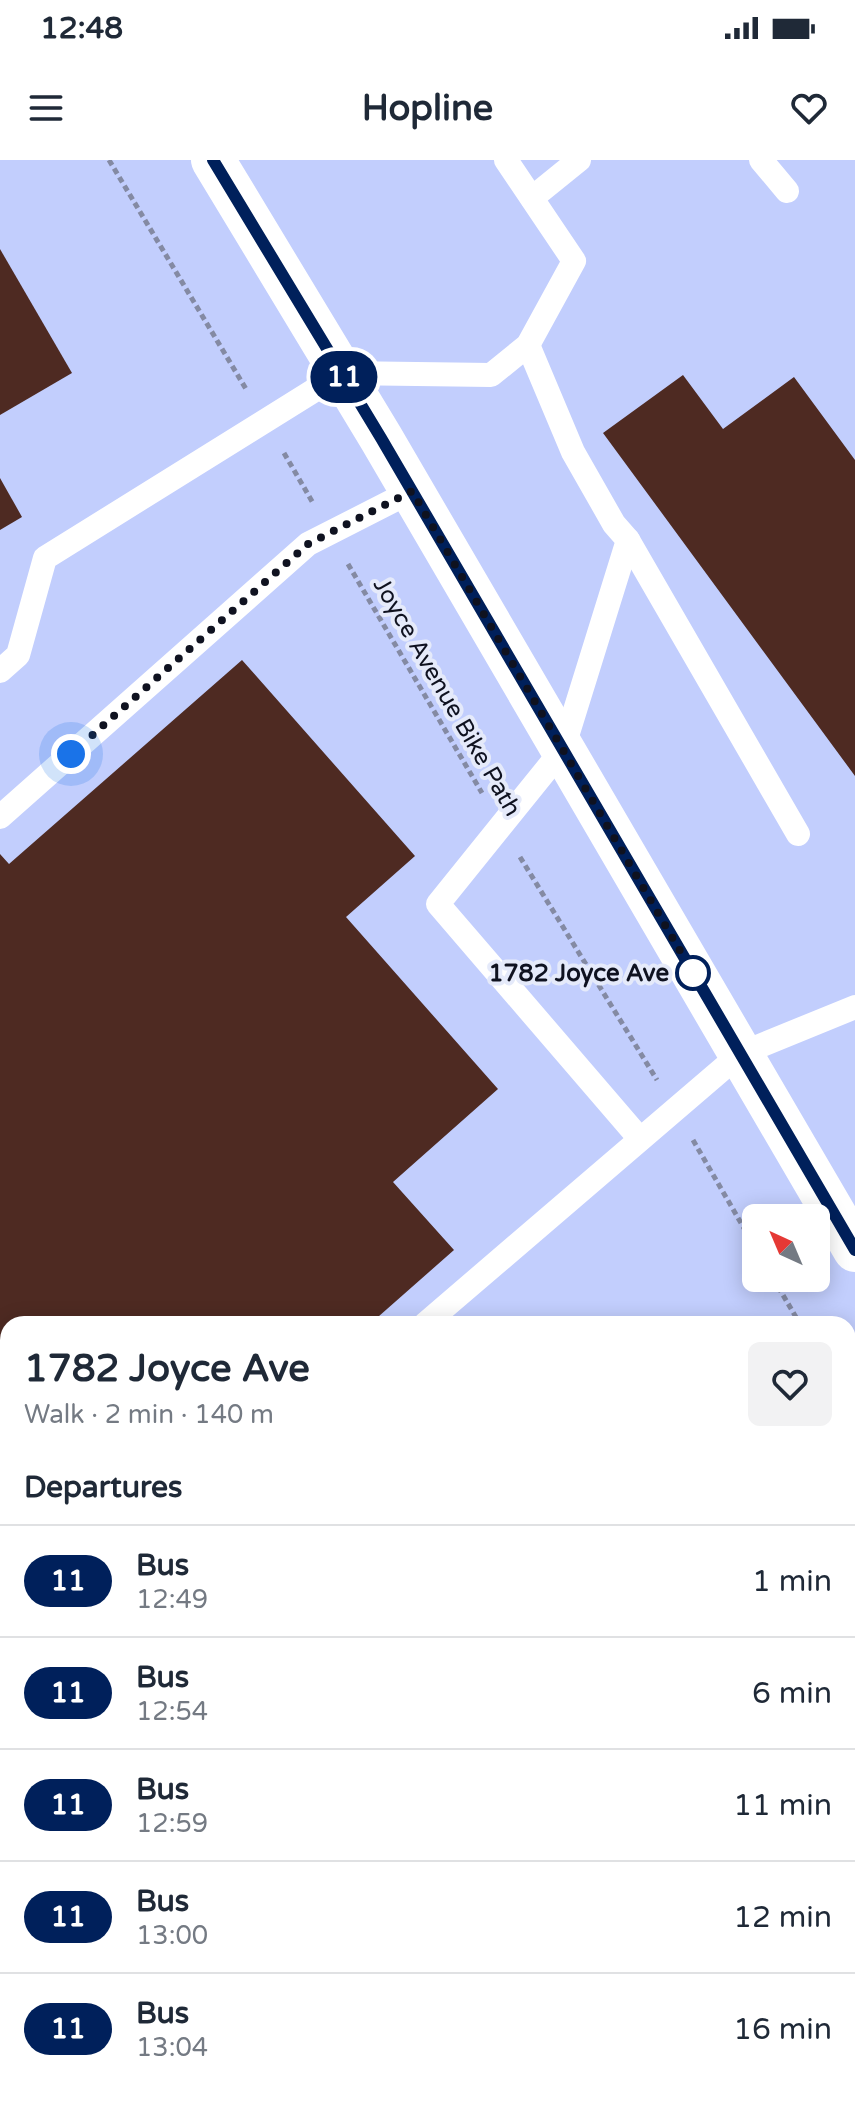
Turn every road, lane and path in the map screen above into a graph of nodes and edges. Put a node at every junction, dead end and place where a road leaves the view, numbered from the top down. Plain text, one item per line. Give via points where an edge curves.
1 (109, 160) edge
2 (213, 160) edge
3 (506, 160) edge
4 (579, 160) edge
5 (761, 160) edge
6 (787, 191) dead end
7 (532, 198) junction
8 (528, 345) junction
9 (342, 373) junction
10 (265, 421) junction
11 (412, 491) junction
12 (330, 533) junction
13 (628, 540) junction
14 (0, 671) edge
15 (563, 749) junction
16 (0, 817) edge
17 (501, 825) junction
18 (798, 834) dead end
19 (855, 1007) edge
20 (740, 1054) junction
21 (675, 1110) junction
22 (640, 1139) junction
23 (742, 1225) edge
24 (855, 1250) edge
25 (781, 1292) edge
26 (434, 1316) edge
27 (795, 1316) edge

1 - 10 path, Joyce Avenue Bike Path
2 - 9 street
3 - 7 lane
4 - 7 lane
5 - 6 lane
7 - 8 lane via 574,261
8 - 9 lane via 491,375
8 - 13 lane via 573,452
9 - 10 lane
9 - 11 street
10 - 12 path, Joyce Avenue Bike Path
10 - 14 lane via 45,558 18,655
11 - 12 lane
11 - 15 street
12 - 16 lane via 308,544
12 - 17 path, Joyce Avenue Bike Path
13 - 15 lane
13 - 18 lane
15 - 17 lane
15 - 20 street
17 - 21 path, Joyce Avenue Bike Path
17 - 22 lane via 438,904
19 - 20 lane
20 - 21 lane
20 - 24 street
21 - 22 lane
21 - 23 path, Joyce Avenue Bike Path
22 - 26 lane
25 - 27 path

